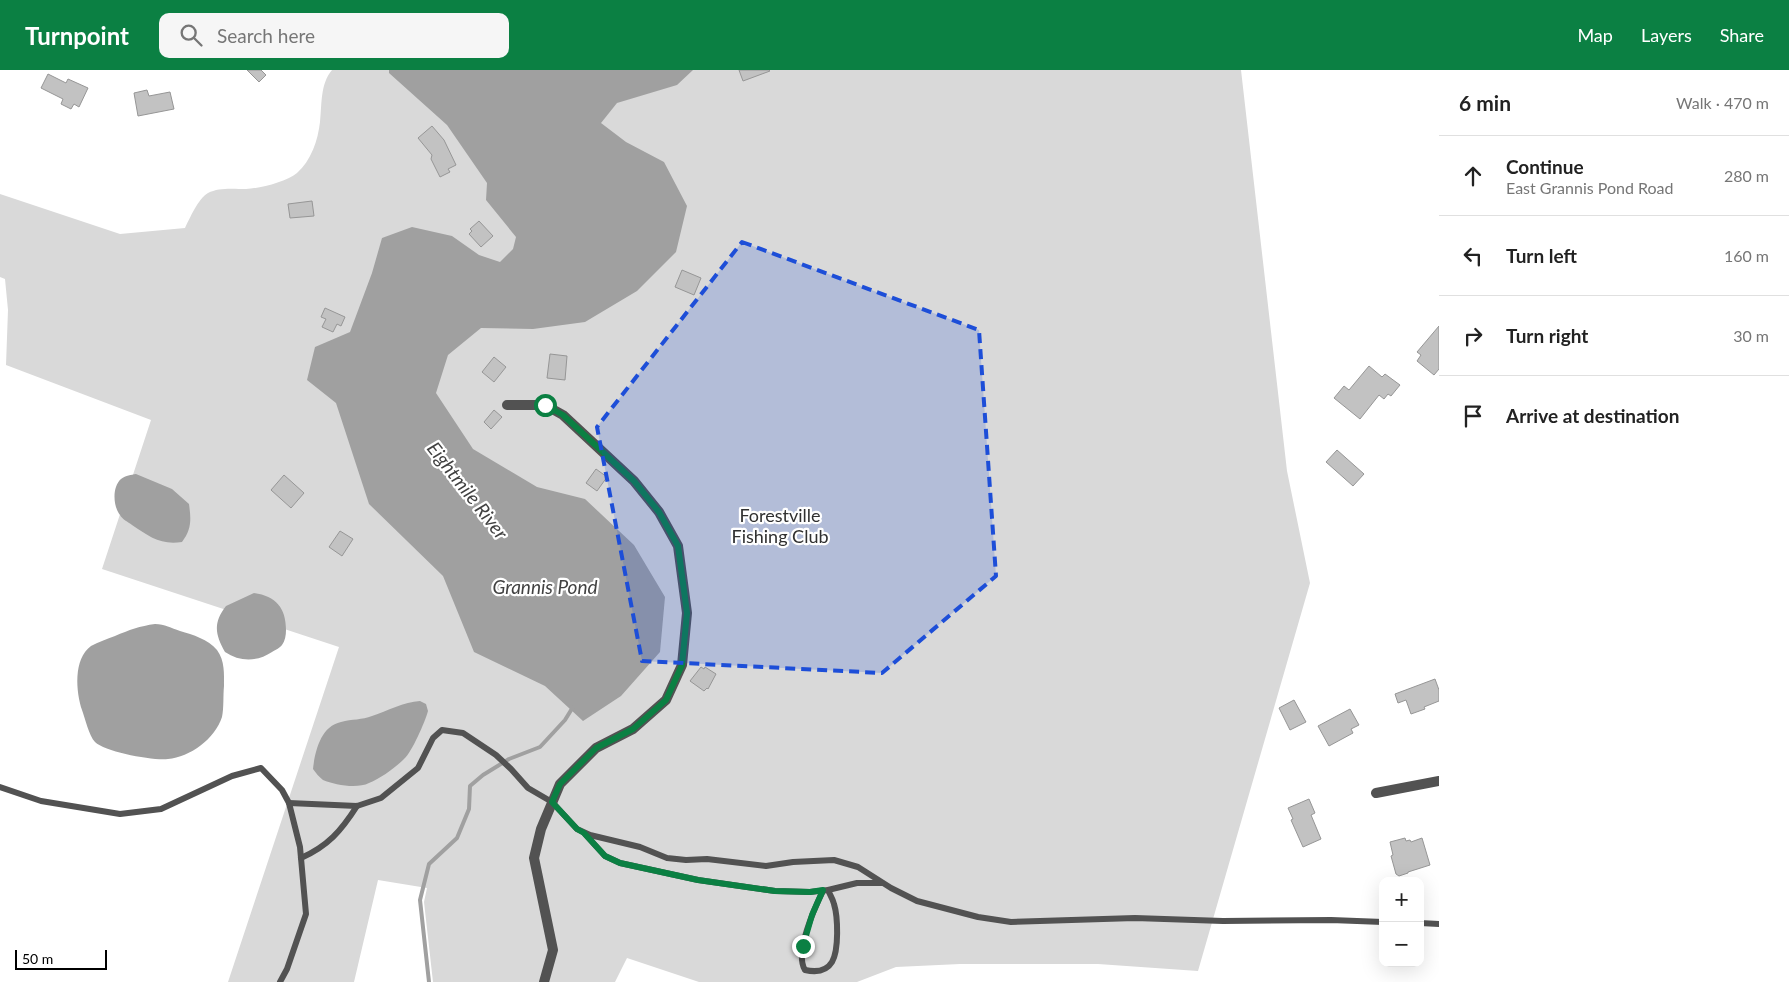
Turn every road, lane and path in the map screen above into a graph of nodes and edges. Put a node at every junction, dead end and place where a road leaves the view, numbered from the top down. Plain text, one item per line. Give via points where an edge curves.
1 (506, 406) dead end
2 (1439, 781) edge
3 (0, 787) edge
4 (1376, 793) dead end
5 (552, 802) junction
6 (289, 803) junction
7 (356, 806) junction
8 (584, 833) junction
9 (301, 858) junction
10 (883, 883) junction
11 (825, 890) junction
12 (1379, 922) edge
13 (1424, 923) edge
14 (1439, 924) edge
15 (280, 982) edge
16 (544, 982) edge

1 - 5 street via 545,405 563,415 634,481 659,512 678,546 687,613 682,665 666,700 633,729 596,748 560,784
2 - 4 street
3 - 6 lane via 41,801 120,814 161,809 232,776 262,768
5 - 7 lane via 528,788 496,756 463,733 442,730 432,738 418,768 381,798
5 - 8 lane
5 - 16 street via 534,858 553,950
6 - 7 lane
6 - 9 lane
7 - 9 lane via 336,836 318,851
8 - 10 lane via 666,858 766,866 834,860 858,867
8 - 11 lane via 605,856 620,863 698,880 775,891
9 - 15 lane via 306,914
10 - 11 lane via 857,883
10 - 12 lane via 917,902 1011,922 1135,918
11 - 11 lane via 834,904 837,943 832,962 814,972 805,970 801,965 803,946 812,915
13 - 14 lane

